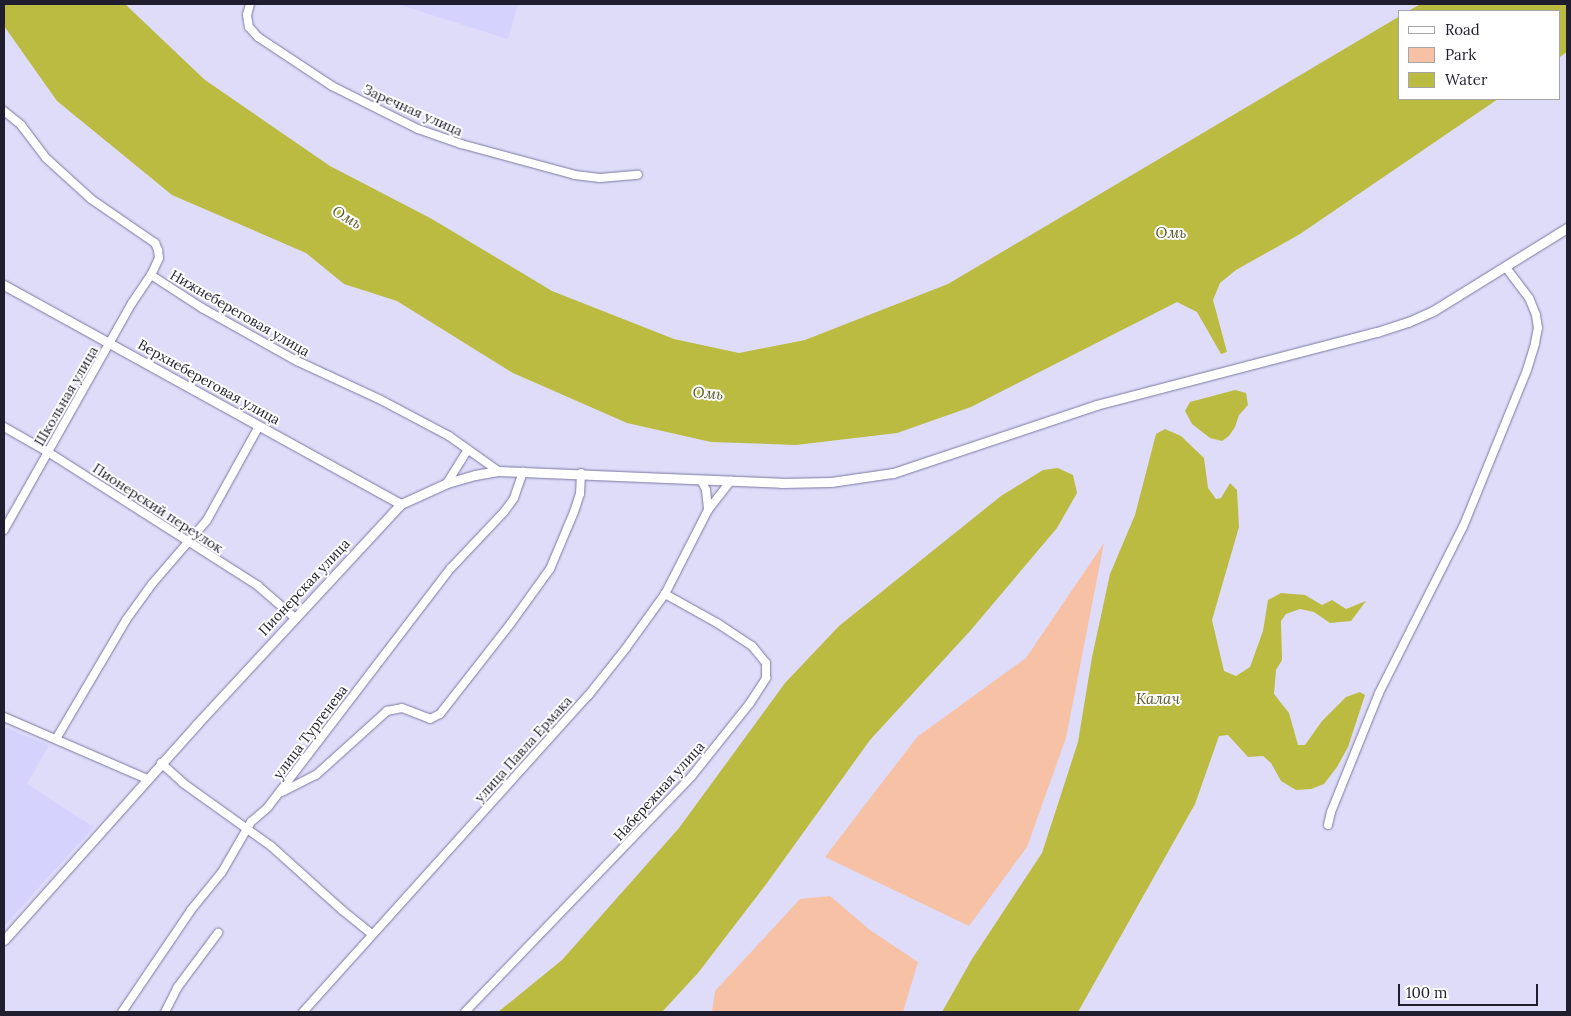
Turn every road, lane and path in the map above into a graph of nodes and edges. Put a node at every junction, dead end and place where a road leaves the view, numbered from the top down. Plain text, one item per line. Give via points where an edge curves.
1 (250, 4) edge
2 (4, 111) edge
3 (638, 175) dead end
4 (1567, 228) edge
5 (1506, 267) junction
6 (150, 275) junction
7 (4, 285) edge
8 (111, 344) junction
9 (259, 426) junction
10 (4, 427) edge
11 (468, 450) junction
12 (48, 452) junction
13 (498, 471) junction
14 (523, 472) junction
15 (581, 473) junction
16 (700, 480) junction
17 (731, 481) junction
18 (447, 483) junction
19 (401, 504) junction
20 (708, 510) junction
21 (4, 530) edge
22 (188, 542) junction
23 (665, 594) junction
24 (294, 617) junction
25 (4, 717) edge
26 (56, 739) junction
27 (162, 763) junction
28 (147, 779) junction
29 (279, 794) junction
30 (1328, 825) dead end
31 (246, 830) junction
32 (218, 932) dead end
33 (372, 934) junction
34 (4, 940) edge
35 (122, 1012) edge
36 (165, 1012) edge
37 (303, 1012) edge
38 (464, 1012) edge

1 - 3 street, Заречная улица via 249,27 258,37 332,86 418,129 575,175 600,178
2 - 6 street, Нижнебереговая улица via 21,125 46,158 91,199 154,243 159,258
4 - 5 street, Пионерская улица
5 - 17 street, Пионерская улица via 1433,311 1400,325 1096,405 893,473 832,482
5 - 30 street via 1529,298 1536,315 1536,343 1463,527 1379,693
6 - 8 street, Школьная улица
6 - 11 street, Нижнебереговая улица via 290,357 381,400 449,436
7 - 8 street, Верхнебереговая улица
8 - 9 street, Верхнебереговая улица
8 - 12 street, Школьная улица
9 - 19 street, Верхнебереговая улица
9 - 22 street via 206,520
10 - 12 street, Пионерский переулок
11 - 13 street, Нижнебереговая улица
11 - 18 street
12 - 21 street, Школьная улица
12 - 22 street, Пионерский переулок
13 - 14 street, Пионерская улица
13 - 18 street, Пионерская улица
14 - 15 street, Пионерская улица
14 - 29 street, улица Тургенева via 514,498 504,512 451,568
15 - 16 street, Пионерская улица
15 - 29 street via 580,494 550,570 440,714 430,719 402,708 387,711 316,775
16 - 17 street, Пионерская улица
16 - 20 street via 706,490
17 - 20 street, улица Павла Ермака
18 - 19 street, Пионерская улица
19 - 24 street, Пионерская улица
20 - 23 street, улица Павла Ермака
22 - 24 street, Пионерский переулок via 258,586
22 - 26 street via 126,620
23 - 33 street, улица Павла Ермака via 588,696
23 - 38 street, Набережная улица via 752,646 766,663 766,678 691,776
24 - 27 street, Пионерская улица
25 - 26 street
26 - 28 street
27 - 28 street, Пионерская улица
27 - 31 street via 183,783
28 - 34 street, Пионерская улица
29 - 31 street, улица Тургенева
31 - 33 street via 271,846
31 - 35 street, улица Тургенева via 222,872 191,910
32 - 36 street
33 - 37 street, улица Павла Ермака

